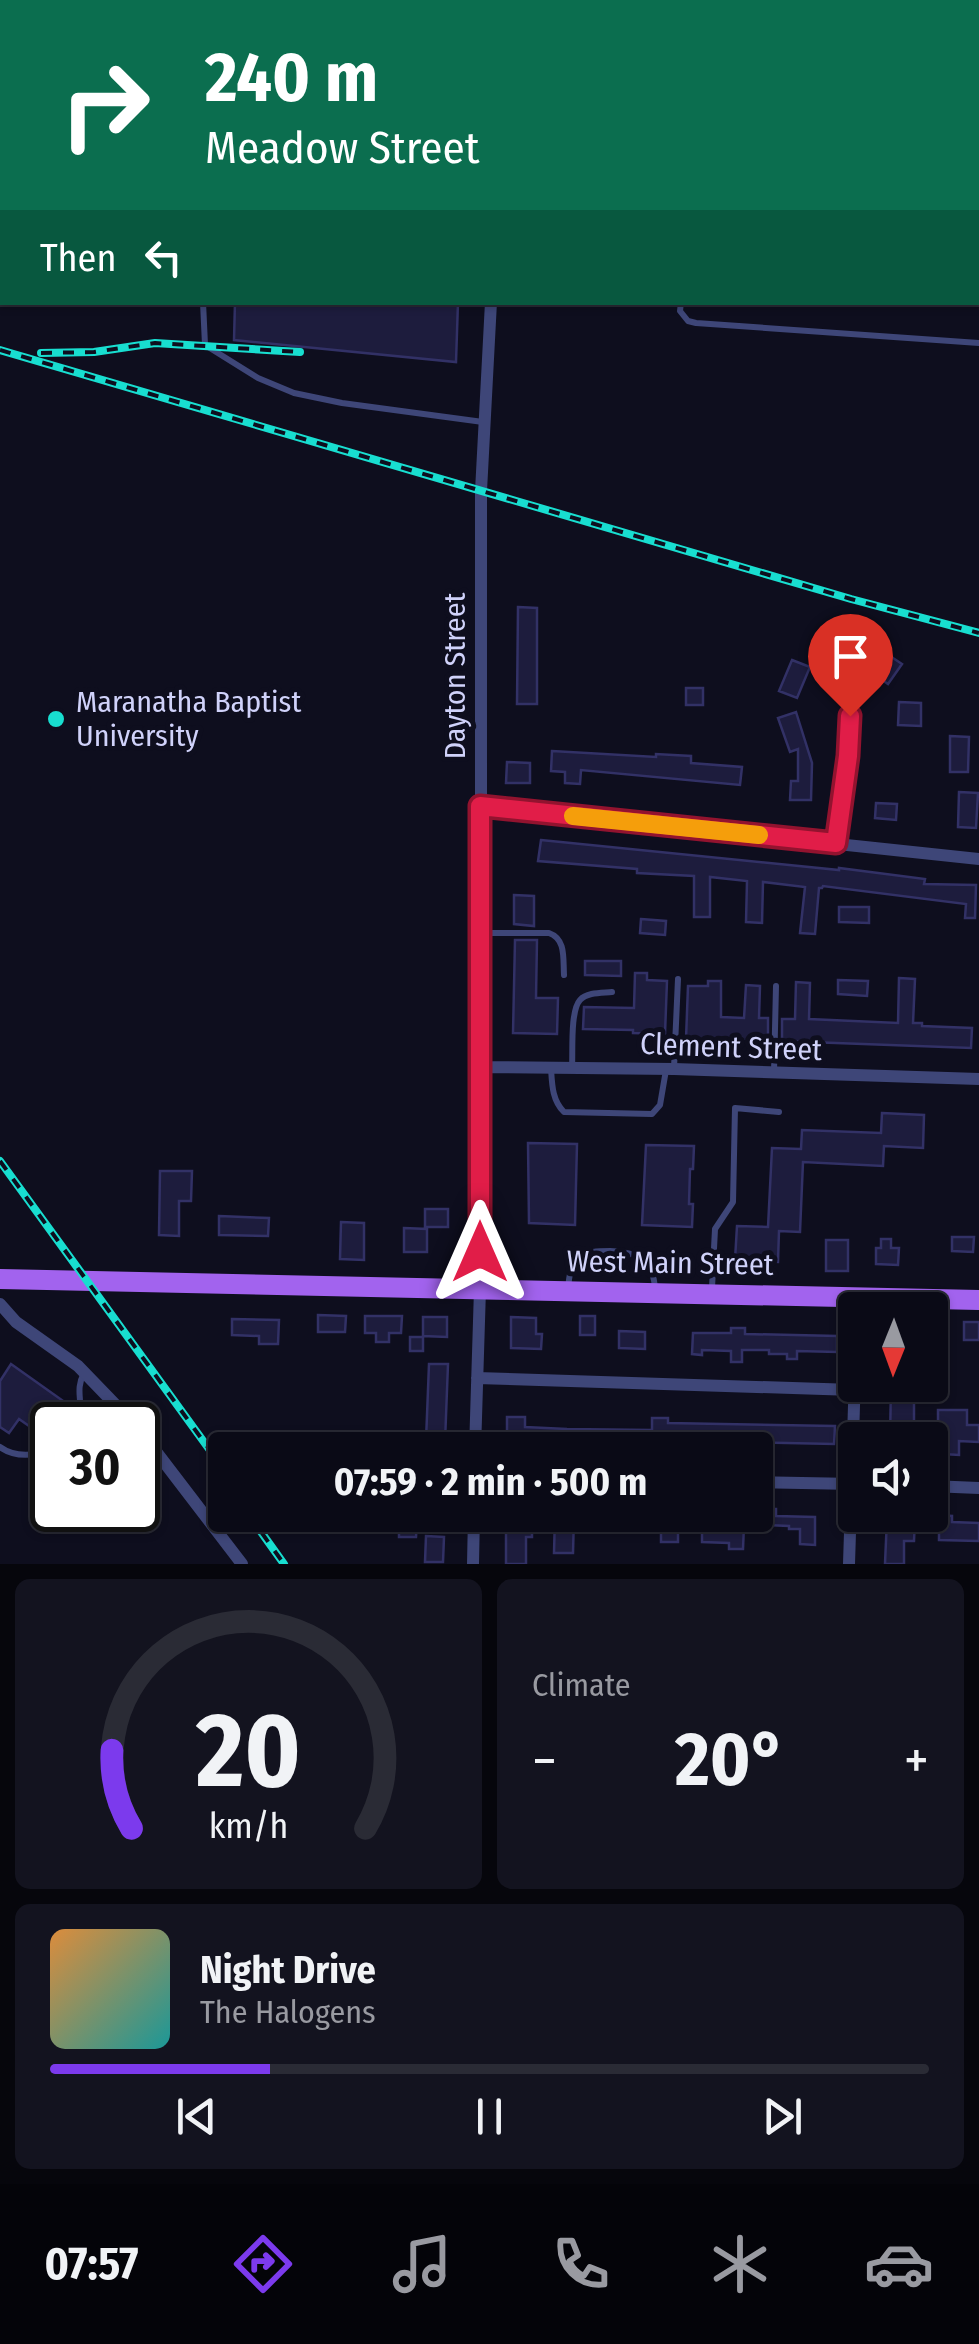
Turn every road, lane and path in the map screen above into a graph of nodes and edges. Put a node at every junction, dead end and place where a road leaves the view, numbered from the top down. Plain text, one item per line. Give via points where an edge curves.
1 (203, 305) edge
2 (491, 305) edge
3 (680, 305) edge
4 (979, 343) edge
5 (484, 422) junction
6 (850, 716) dead end
7 (480, 806) junction
8 (836, 843) junction
9 (979, 858) edge
10 (480, 933) junction
11 (564, 975) dead end
12 (678, 979) dead end
13 (776, 986) dead end
14 (612, 992) dead end
15 (550, 1066) junction
16 (481, 1067) junction
17 (572, 1067) junction
18 (670, 1069) junction
19 (774, 1074) junction
20 (979, 1079) edge
21 (778, 1112) dead end
22 (0, 1278) edge
23 (480, 1289) junction
24 (568, 1291) junction
25 (655, 1293) junction
26 (712, 1294) junction
27 (979, 1300) edge
28 (948, 1301) edge
29 (838, 1303) edge
30 (0, 1304) edge
31 (84, 1372) junction
32 (476, 1378) junction
33 (838, 1389) edge
34 (80, 1402) edge
35 (112, 1402) edge
36 (475, 1432) edge
37 (0, 1447) edge
38 (30, 1454) edge
39 (160, 1458) edge
40 (773, 1482) edge
41 (838, 1484) edge
42 (948, 1487) edge
43 (979, 1488) edge
44 (474, 1532) edge
45 (851, 1532) edge
46 (242, 1564) edge
47 (473, 1564) edge
48 (849, 1564) edge

1 - 5 lane via 205,346 294,393
2 - 5 street, Dayton Street
3 - 4 lane via 696,323
5 - 7 street, Dayton Street
6 - 8 street
7 - 8 street
7 - 10 street, Dayton Street
8 - 9 street
10 - 11 lane via 558,936
10 - 16 street, Dayton Street
12 - 18 lane
13 - 19 lane
14 - 17 lane via 580,999
15 - 16 street, Clement Street
15 - 17 street, Clement Street
15 - 18 lane via 564,1112 652,1114
16 - 23 street, Dayton Street
17 - 18 street, Clement Street
18 - 19 street, Clement Street
19 - 20 street, Clement Street
21 - 26 lane via 736,1108 733,1202 715,1229
22 - 23 main road, West Main Street
23 - 24 main road, West Main Street
23 - 32 street, Dayton Street
24 - 25 main road, West Main Street
24 - 25 lane via 580,1256 598,1251 636,1254 654,1277
25 - 26 main road, West Main Street
26 - 29 main road, West Main Street
27 - 28 main road, West Main Street
30 - 31 street
31 - 34 lane via 77,1386
31 - 35 street
32 - 33 street
32 - 36 street, Dayton Street
37 - 38 lane
39 - 46 street
40 - 41 street
42 - 43 street
44 - 47 street
45 - 48 street

